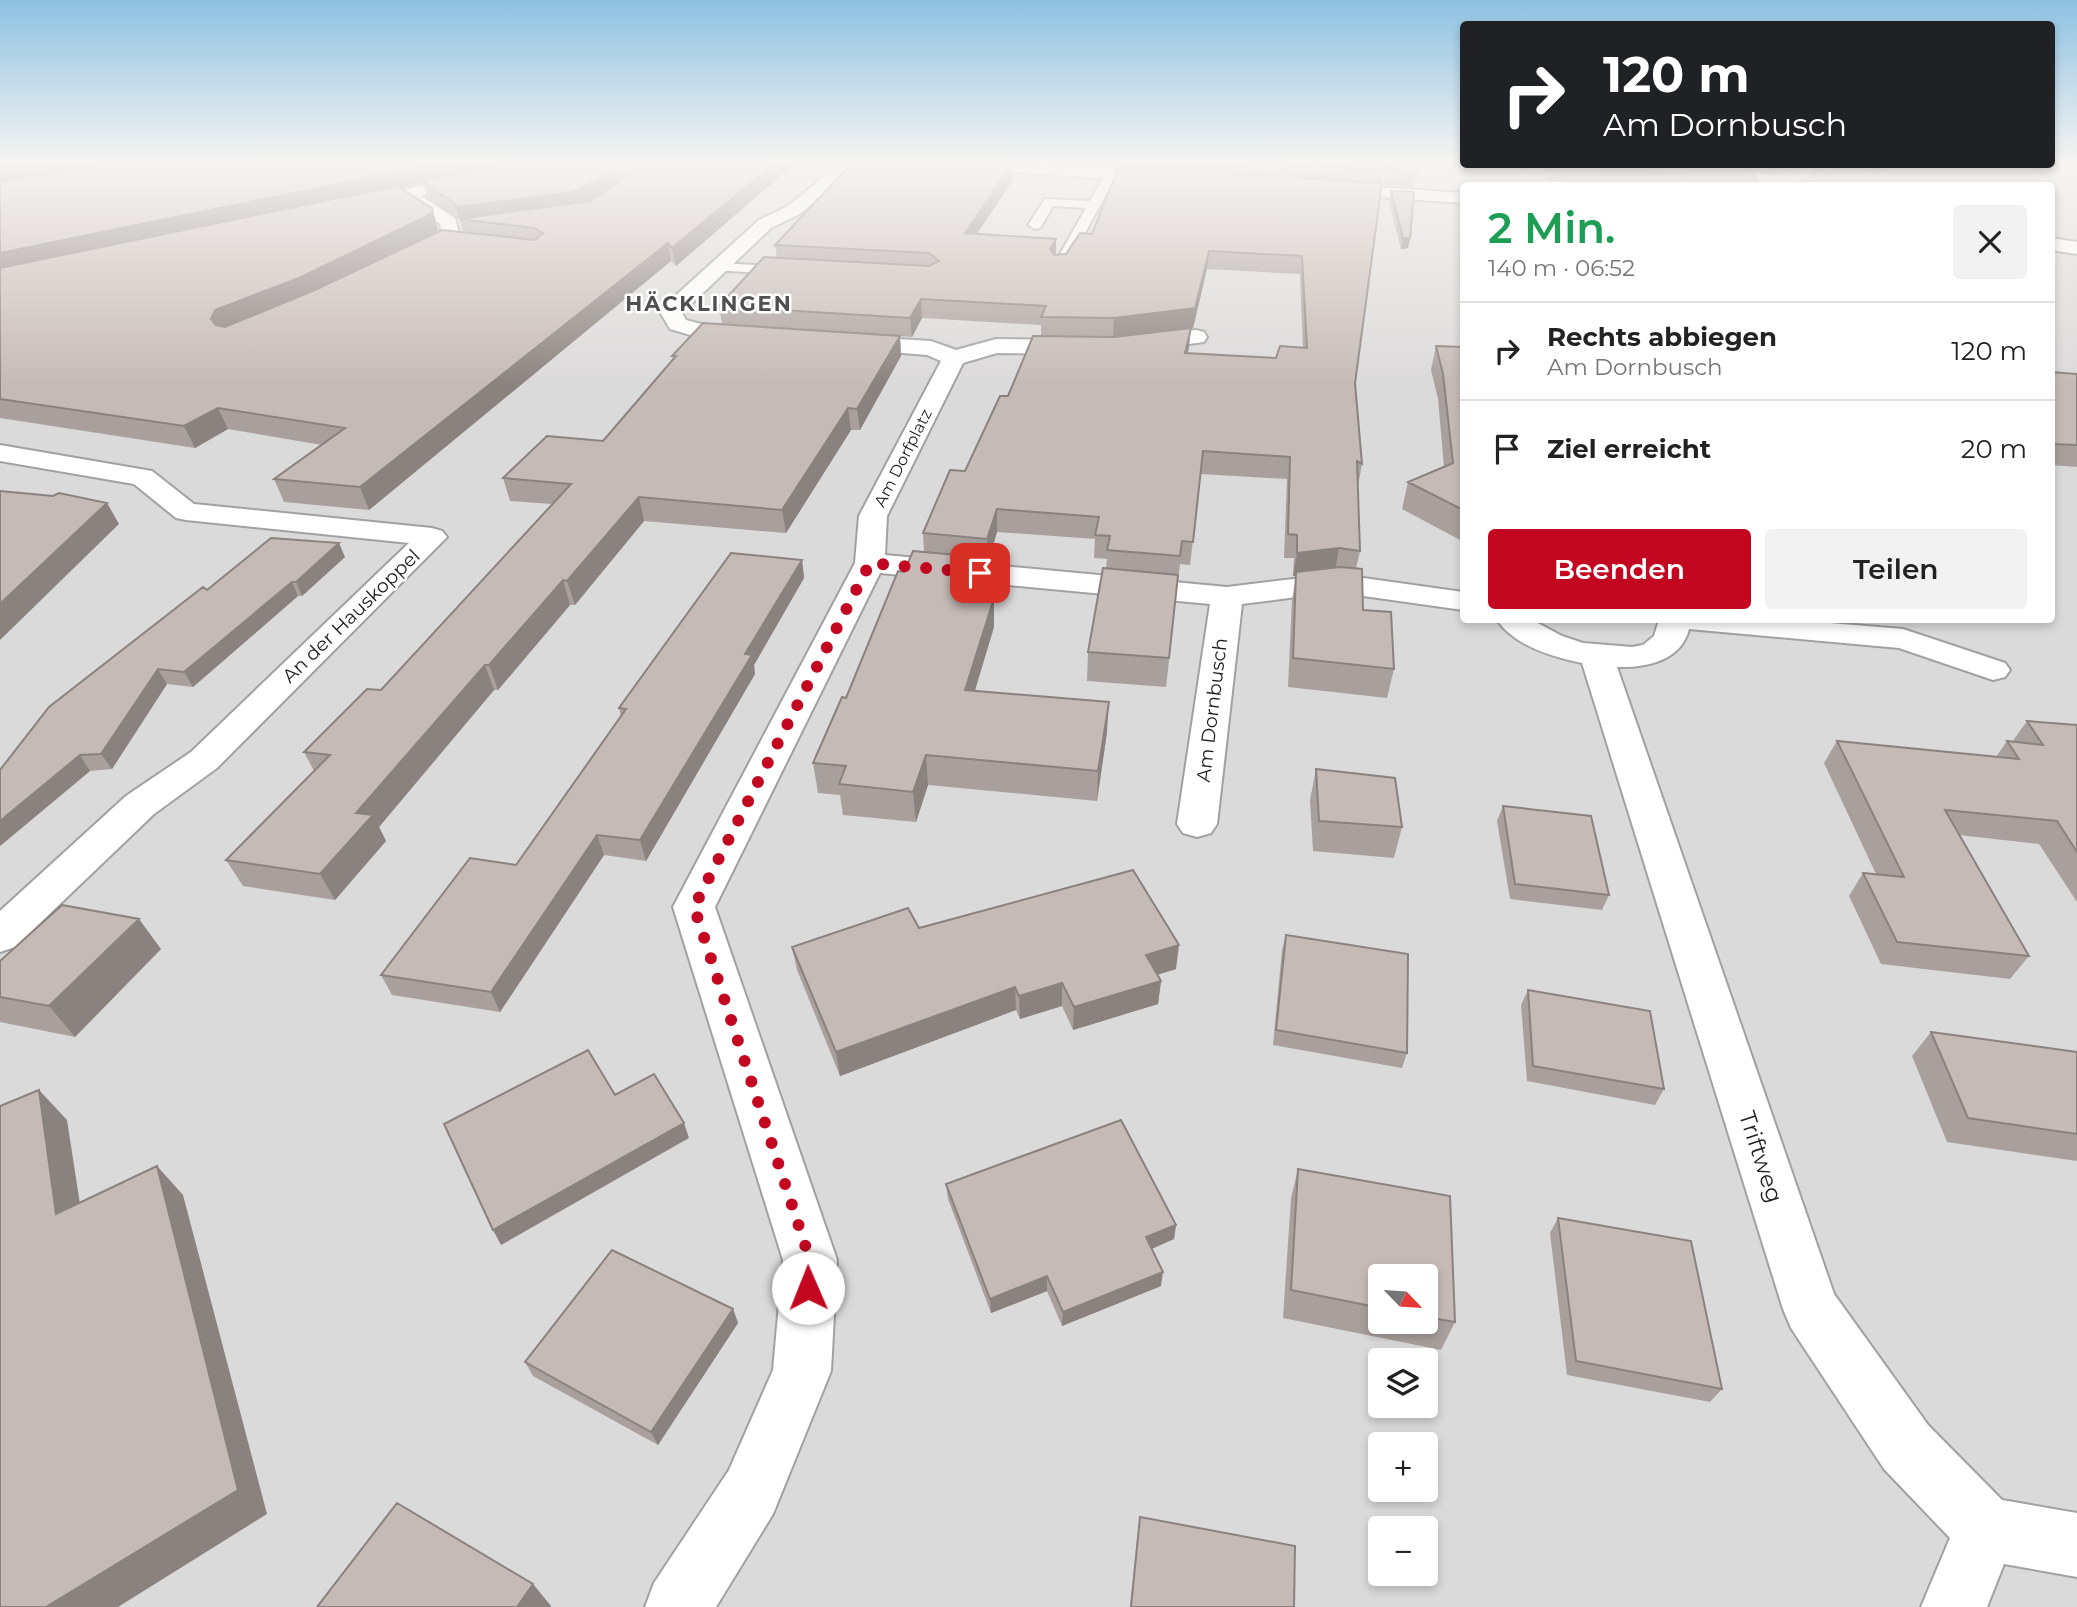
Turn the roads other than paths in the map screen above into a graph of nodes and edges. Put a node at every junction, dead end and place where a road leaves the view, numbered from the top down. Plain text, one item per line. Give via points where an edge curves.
1 (454, 236) edge
2 (752, 236) edge
3 (1077, 236) edge
4 (2055, 245) edge
5 (2077, 248) edge
6 (394, 264) edge
7 (719, 267) junction
8 (1059, 268) edge
9 (806, 272) edge
10 (766, 337) edge
11 (1196, 337) dead end
12 (821, 341) edge
13 (954, 358) junction
14 (0, 453) edge
15 (870, 563) junction
16 (1227, 596) junction
17 (1460, 601) edge
18 (1517, 623) edge
19 (1675, 623) edge
20 (1724, 623) edge
21 (1597, 657) junction
22 (1993, 670) dead end
23 (1198, 824) dead end
24 (0, 936) edge
25 (1986, 1529) junction
26 (2077, 1545) edge
27 (678, 1607) edge
28 (1954, 1607) edge

1 - 6 street
2 - 7 street
3 - 8 lane
4 - 5 street
7 - 9 lane
7 - 10 street via 671,312 678,324 710,334
11 - 13 street via 1106,347 996,346
12 - 13 street via 931,348
13 - 15 street, Am Dorfplatz via 873,516
14 - 24 street, An der Hauskoppel via 142,477 187,512 432,537 204,760 140,805
15 - 16 street
15 - 27 street via 694,907 810,1260 802,1371 751,1492
16 - 17 street via 1335,583
16 - 23 street, Am Dornbusch
18 - 21 street via 1565,650
19 - 21 street via 1667,644 1649,653
20 - 22 street via 1903,639
21 - 25 street, Triftweg via 1811,1309 1906,1447
25 - 26 street
25 - 28 street

